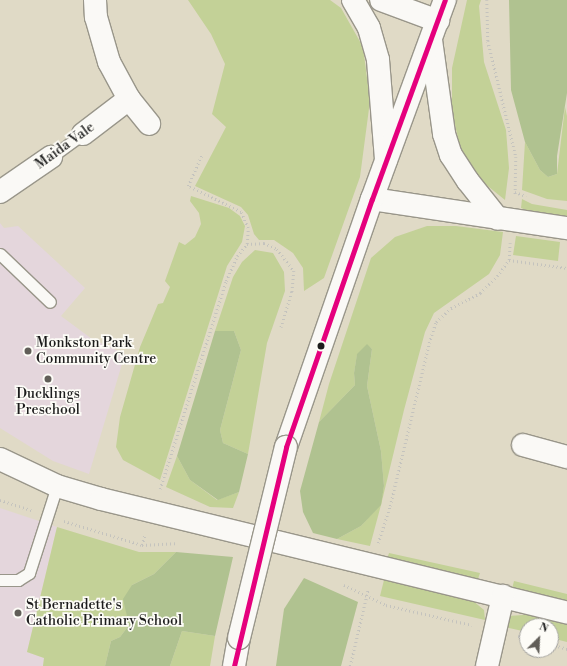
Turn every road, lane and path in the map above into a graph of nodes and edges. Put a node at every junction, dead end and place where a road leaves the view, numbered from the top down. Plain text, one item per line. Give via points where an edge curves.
1 (94, 0) edge
2 (353, 0) edge
3 (381, 0) edge
4 (445, 0) edge
5 (487, 0) edge
6 (435, 31) junction
7 (129, 100) junction
8 (149, 124) dead end
9 (82, 134) joint
10 (202, 154) dead end
11 (51, 157) joint
12 (386, 160) junction
13 (0, 192) edge
14 (372, 199) junction
15 (514, 202) dead end
16 (498, 219) junction
17 (567, 228) edge
18 (511, 236) dead end
19 (247, 244) junction
20 (0, 254) edge
21 (509, 260) junction
22 (567, 268) edge
23 (50, 302) dead end
24 (281, 327) dead end
25 (523, 445) dead end
26 (567, 457) edge
27 (0, 459) edge
28 (57, 486) junction
29 (153, 511) junction
30 (142, 544) dead end
31 (377, 550) dead end
32 (0, 580) edge
33 (370, 582) dead end
34 (503, 596) junction
35 (567, 613) edge
36 (234, 666) edge
37 (350, 666) edge
38 (487, 666) edge

1 - 7 street via 109,62
2 - 12 street via 369,28 378,60
3 - 6 street
4 - 6 street
5 - 15 path via 488,41 516,157
6 - 12 street
6 - 16 street via 443,127 452,155 468,181
7 - 8 street
7 - 9 street, Maida Vale
9 - 11 lane, Maida Vale
10 - 19 path via 188,186 241,212 248,228
11 - 13 street, Maida Vale
12 - 14 street
14 - 16 street
14 - 36 street, bridge via 286,447
16 - 17 street
18 - 21 path
19 - 24 path via 264,243 277,249 294,271 292,292
19 - 29 path via 237,256 226,281
20 - 23 lane
21 - 22 path
21 - 31 path via 480,292 451,308 436,322
25 - 26 street
27 - 28 street
28 - 29 street
28 - 32 lane via 29,573 18,580
29 - 30 path
29 - 34 street
33 - 37 path
34 - 35 street
34 - 38 street

